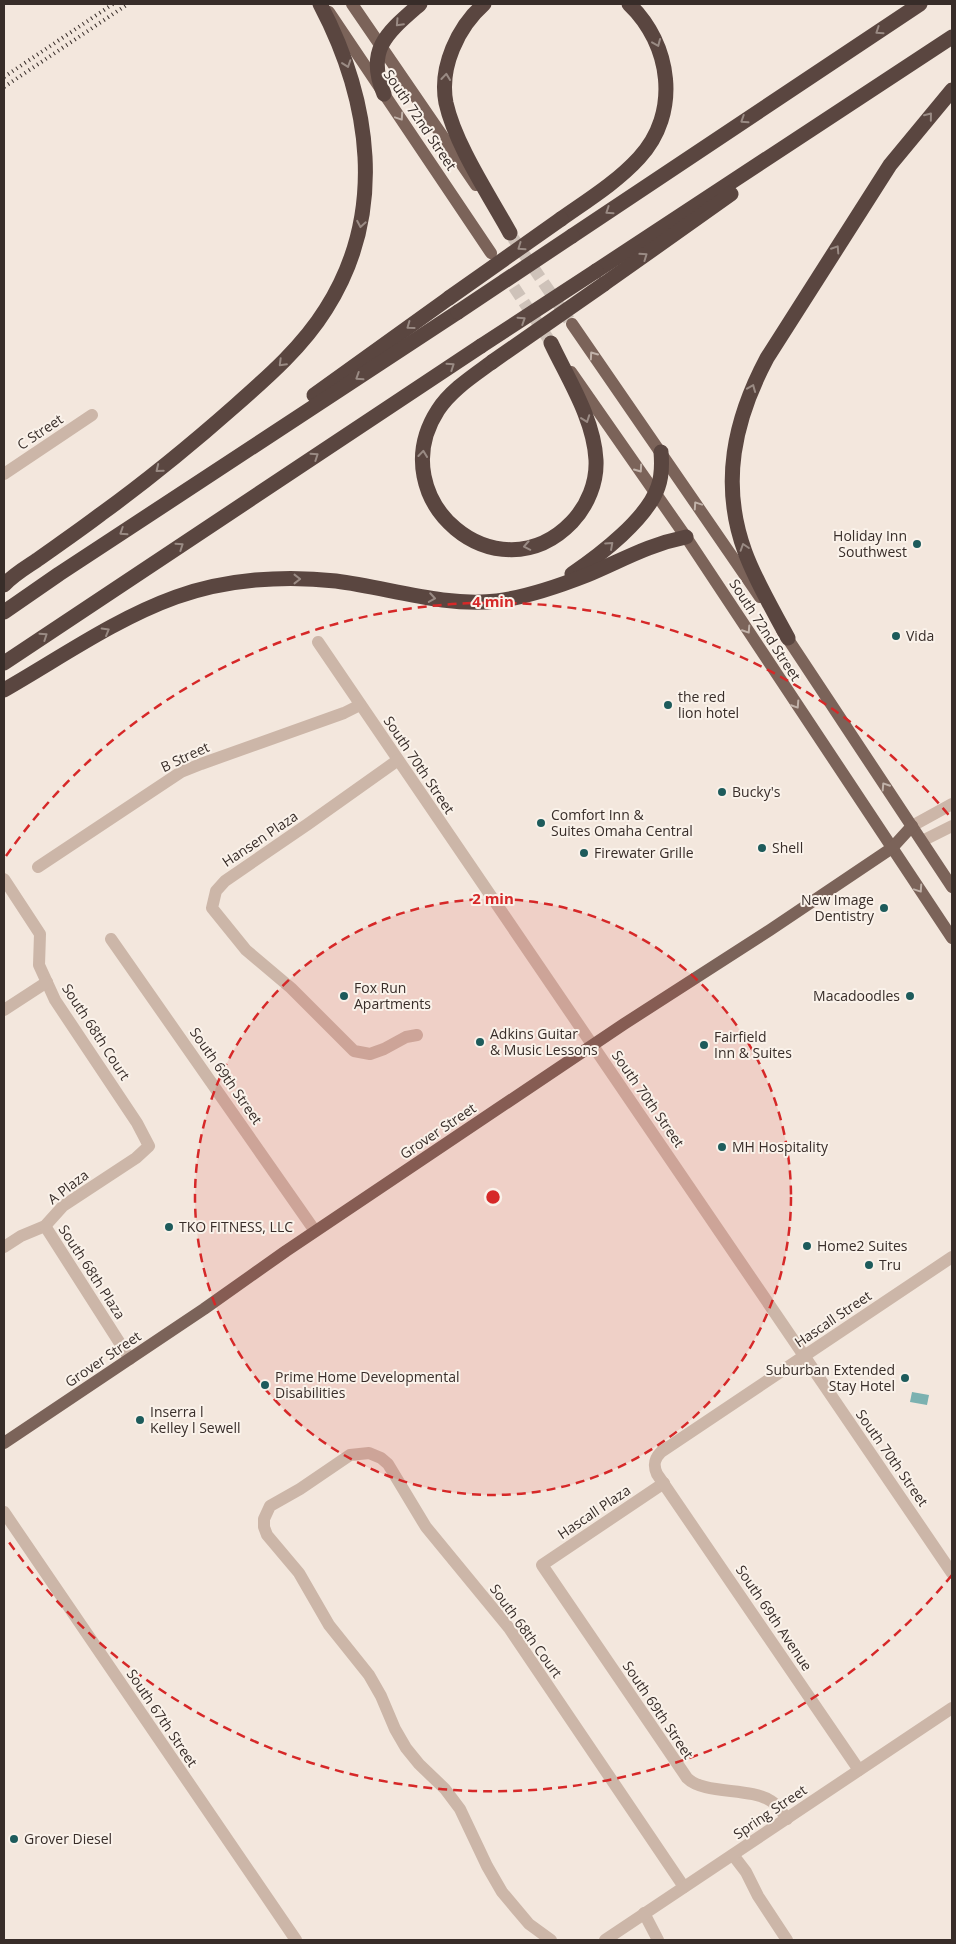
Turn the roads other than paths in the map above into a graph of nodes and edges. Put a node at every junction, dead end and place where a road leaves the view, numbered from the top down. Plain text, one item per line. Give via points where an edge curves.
1 (322, 4) edge
2 (352, 4) edge
3 (420, 4) edge
4 (484, 4) edge
5 (630, 4) edge
6 (920, 4) edge
7 (952, 36) edge
8 (381, 46) junction
9 (952, 90) edge
10 (384, 94) junction
11 (511, 236) joint
12 (491, 253) tunnel mouth
13 (600, 278) junction
14 (572, 324) tunnel mouth
15 (550, 342) joint
16 (92, 415) dead end
17 (661, 452) junction
18 (4, 474) edge
19 (193, 486) junction
20 (656, 493) junction
21 (686, 537) junction
22 (4, 585) edge
23 (556, 585) junction
24 (4, 612) edge
25 (788, 638) junction
26 (318, 642) dead end
27 (4, 663) edge
28 (4, 690) edge
29 (360, 705) junction
30 (398, 760) junction
31 (952, 804) edge
32 (912, 826) junction
33 (952, 826) edge
34 (922, 841) junction
35 (892, 848) junction
36 (38, 867) dead end
37 (4, 879) edge
38 (952, 887) edge
39 (952, 938) edge
40 (111, 939) dead end
41 (47, 982) junction
42 (4, 1010) edge
43 (417, 1035) dead end
44 (593, 1045) junction
45 (148, 1146) joint
46 (45, 1226) junction
47 (315, 1231) junction
48 (4, 1247) edge
49 (951, 1262) edge
50 (804, 1357) junction
51 (130, 1359) junction
52 (4, 1443) edge
53 (664, 1483) junction
54 (4, 1512) edge
55 (542, 1565) joint
56 (952, 1573) edge
57 (952, 1708) edge
58 (859, 1770) junction
59 (787, 1818) junction
60 (733, 1855) junction
61 (684, 1887) junction
62 (644, 1913) junction
63 (296, 1940) edge
64 (551, 1940) edge
65 (605, 1940) edge
66 (658, 1940) edge
67 (787, 1940) edge

1 - 10 main road, South 72nd Street
1 -> 22 highway via 352,77 365,142 363,207 354,251 344,278 303,341 250,393 138,486
2 - 8 main road, South 72nd Street
3 -> 8 highway
11 -> 4 highway via 457,134 445,94 447,66 453,48 467,23
5 -> 19 highway, bridge via 652,33 663,59 666,88 662,116 651,143 640,157 616,180 334,380
6 -> 19 highway, bridge
13 -> 7 highway
8 - 10 highway via 377,57 377,77
8 - 11 main road, South 72nd Street
25 -> 9 highway via 748,561 735,511 733,457 744,407 767,358 890,165
10 -> 12 main road, South 72nd Street
15 -> 13 highway, bridge via 587,420 596,454 596,472 589,496 576,518 553,537 526,547 496,548 477,543 448,524 424,482 423,452 434,417 449,397
27 -> 13 highway, bridge via 481,346
17 -> 14 main road, South 72nd Street
15 -> 20 main road, South 72nd Street
16 - 18 street, C Street
17 - 20 highway
25 -> 17 main road, South 72nd Street
19 -> 24 highway
20 - 21 main road, South 72nd Street
23 -> 20 highway via 627,530
21 - 23 highway via 648,547
21 -> 35 main road, South 72nd Street
28 -> 23 highway via 152,607 224,584 309,579 476,602 518,598
32 -> 25 main road, South 72nd Street
26 - 29 street, South 70th Street
29 - 30 street, South 70th Street
29 - 36 street, B Street via 181,772
30 - 43 street, Hansen Plaza via 225,881 216,892 212,908 238,941 354,1050 364,1054
30 - 44 street, South 70th Street
31 - 32 street, Grover Street
32 - 34 main road, South 72nd Street
32 - 35 main road, Grover Street
33 - 34 street, Grover Street
34 - 35 main road, Grover Street
34 - 38 main road, South 72nd Street
35 -> 39 main road, South 72nd Street
35 - 44 main road, Grover Street
37 - 41 street, South 68th Court via 40,934 39,965
40 - 47 street, South 69th Street
41 - 42 street
41 - 45 street, South 68th Court via 55,1000 137,1123
44 - 47 main road, Grover Street
44 - 50 street, South 70th Street
45 - 46 street, A Plaza via 136,1158 63,1206
46 - 48 street, A Plaza
46 - 51 street, South 68th Plaza
47 - 51 main road, Grover Street
49 - 50 street, Hascall Street
50 - 53 street, Hascall Street via 657,1456 655,1469
50 - 56 street, South 70th Street
51 - 52 main road, Grover Street
53 - 55 street, Hascall Plaza
53 - 58 street, South 69th Avenue
54 - 63 street, South 67th Street
55 - 59 street, South 69th Street via 690,1781 763,1797 774,1803
57 - 58 street, Spring Street
58 - 59 street, Spring Street
59 - 60 street, Spring Street
60 - 61 street, Spring Street
60 - 67 street
61 - 62 street, Spring Street
61 - 64 street, South 68th Court via 509,1628 426,1527 388,1464 362,1452 344,1458 270,1506 264,1519 267,1535 299,1574 329,1625 369,1675 406,1748 460,1809 502,1892 529,1924
62 - 65 street, Spring Street
62 - 66 street

